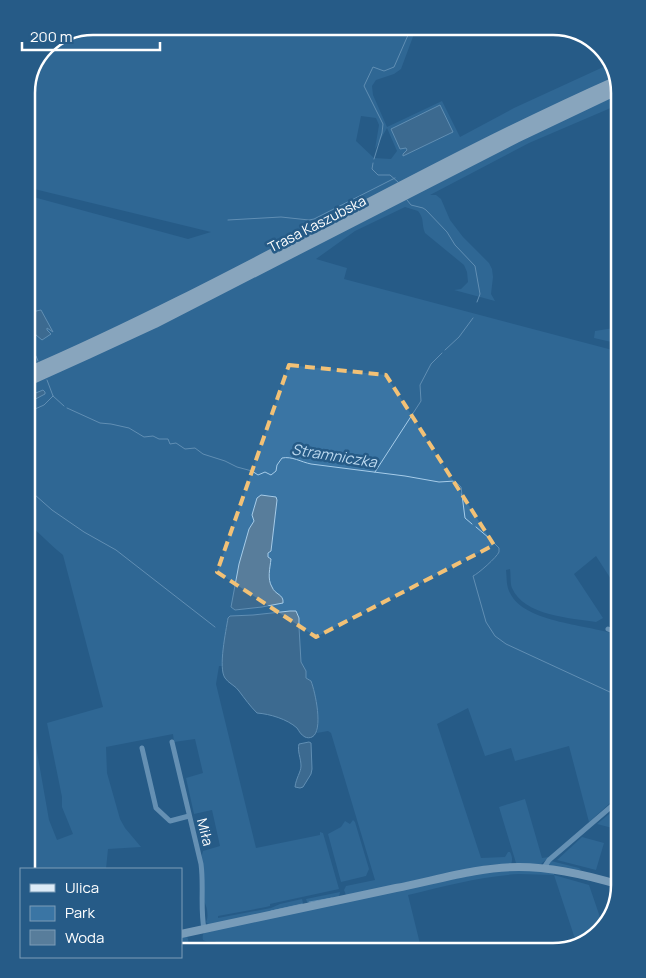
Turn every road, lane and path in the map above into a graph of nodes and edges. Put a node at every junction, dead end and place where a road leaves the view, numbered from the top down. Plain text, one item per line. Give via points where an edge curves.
1 (611, 84) edge
2 (611, 93) edge
3 (35, 369) edge
4 (35, 378) edge
5 (608, 629) dead end
6 (611, 630) edge
7 (172, 742) dead end
8 (142, 748) dead end
9 (611, 807) edge
10 (190, 816) junction
11 (543, 869) junction
12 (611, 883) edge
13 (204, 929) junction
14 (182, 934) edge

1 - 3 highway, Trasa Kaszubska via 484,144 151,315
2 - 4 highway, Trasa Kaszubska via 501,145 155,323
5 - 6 street
7 - 10 street, Miła
8 - 10 street via 158,810 170,821
9 - 11 street via 549,860
10 - 13 street, Miła via 202,871
11 - 12 main road
11 - 13 main road via 518,867 465,873
13 - 14 main road

